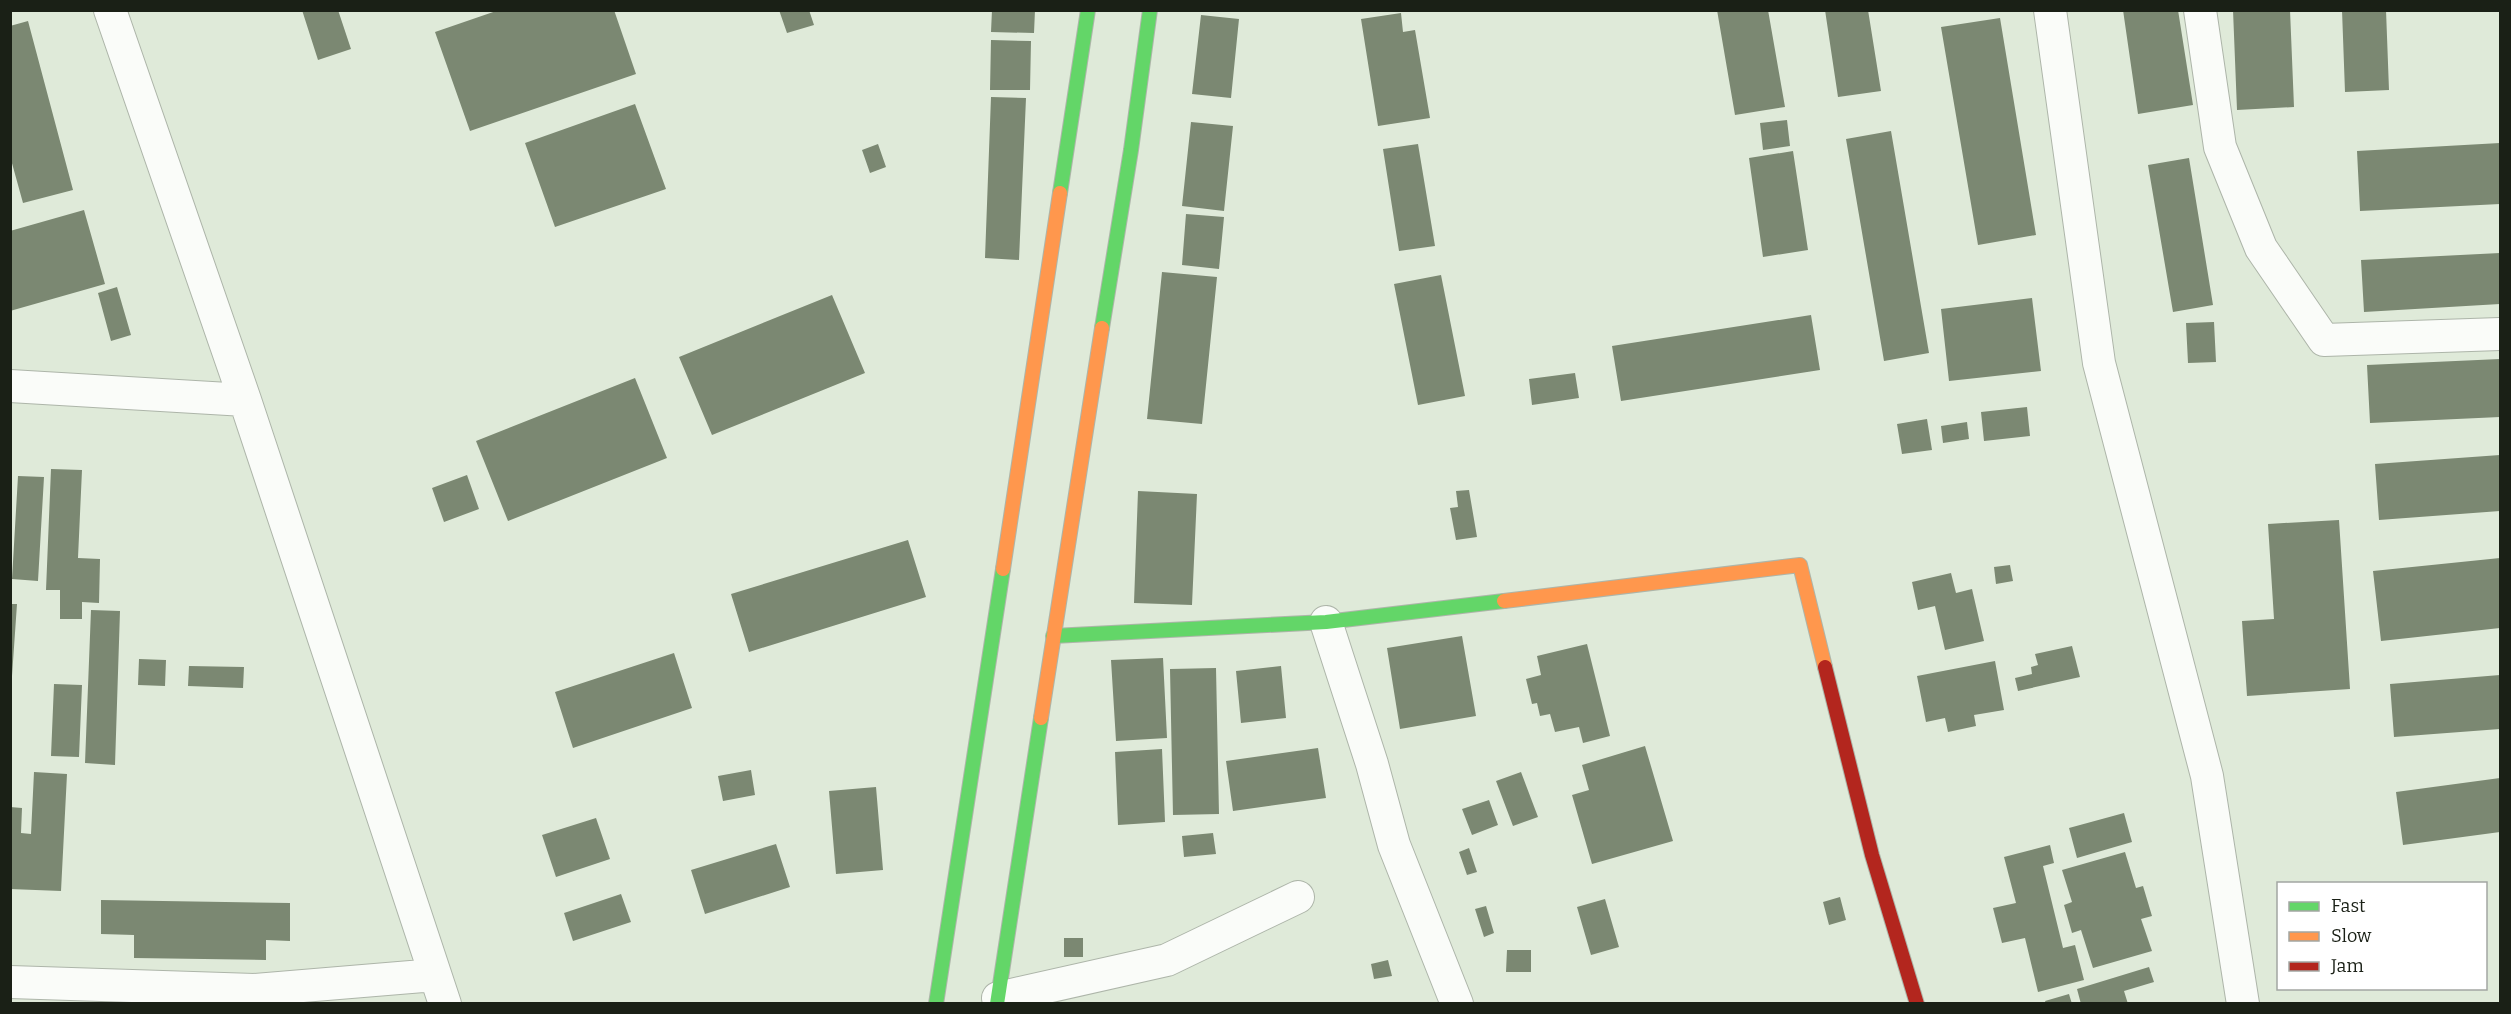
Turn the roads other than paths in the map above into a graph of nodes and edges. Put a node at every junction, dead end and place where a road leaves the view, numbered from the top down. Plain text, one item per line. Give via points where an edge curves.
1 (110, 10) edge
2 (1088, 10) edge
3 (1150, 10) edge
4 (2049, 10) edge
5 (2200, 10) edge
6 (2500, 334) edge
7 (10, 386) edge
8 (245, 400) junction
9 (1326, 622) junction
10 (1053, 636) junction
11 (1298, 897) dead end
12 (10, 981) edge
13 (440, 989) edge
14 (997, 1001) edge
15 (936, 1004) edge
16 (1457, 1004) edge
17 (1917, 1004) edge
18 (2243, 1004) edge

1 - 8 street
2 - 15 main road
3 - 10 main road via 1130,162
4 - 18 street via 2099,363 2207,776
5 - 6 street via 2220,147 2261,248 2324,340
7 - 8 street
8 - 13 street
9 - 10 main road
9 - 16 street via 1394,845
9 - 17 main road via 1800,565 1872,855
10 - 14 main road
11 - 14 street via 1167,960
12 - 13 street via 254,990

